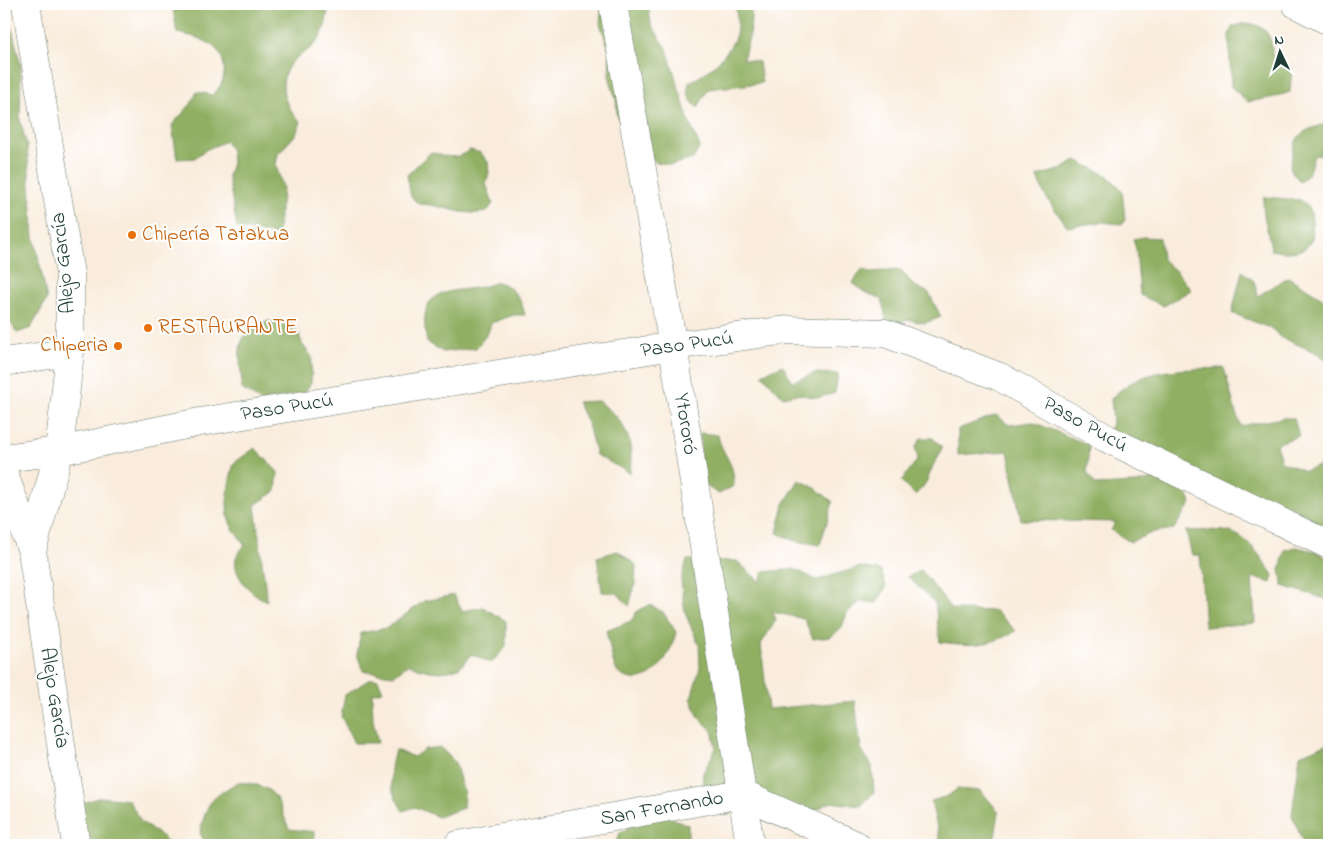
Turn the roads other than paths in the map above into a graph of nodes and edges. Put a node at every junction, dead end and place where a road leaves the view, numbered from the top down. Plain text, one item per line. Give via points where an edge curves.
1 (26, 4) edge
2 (613, 4) edge
3 (1296, 4) edge
4 (1329, 21) edge
5 (673, 346) junction
6 (70, 352) junction
7 (4, 362) edge
8 (59, 450) junction
9 (4, 458) edge
10 (4, 474) edge
11 (1329, 545) edge
12 (32, 551) junction
13 (742, 794) junction
14 (76, 845) edge
15 (458, 845) edge
16 (750, 845) edge
17 (856, 845) edge

1 - 6 street, Alejo García via 70,274
2 - 5 street, Ytororó
3 - 4 street
5 - 8 street, Paso Pucú via 200,422
5 - 11 street, Paso Pucú via 787,330 885,333 1000,377 1106,438
5 - 13 street, Ytororó
6 - 7 street
6 - 8 street, Alejo García
8 - 9 street, Paso Pucú
8 - 12 street, Alejo García
10 - 12 street, Alejo García
12 - 14 street, Alejo García
13 - 15 street, San Fernando
13 - 16 street, Ytororó
13 - 17 street, San Fernando

